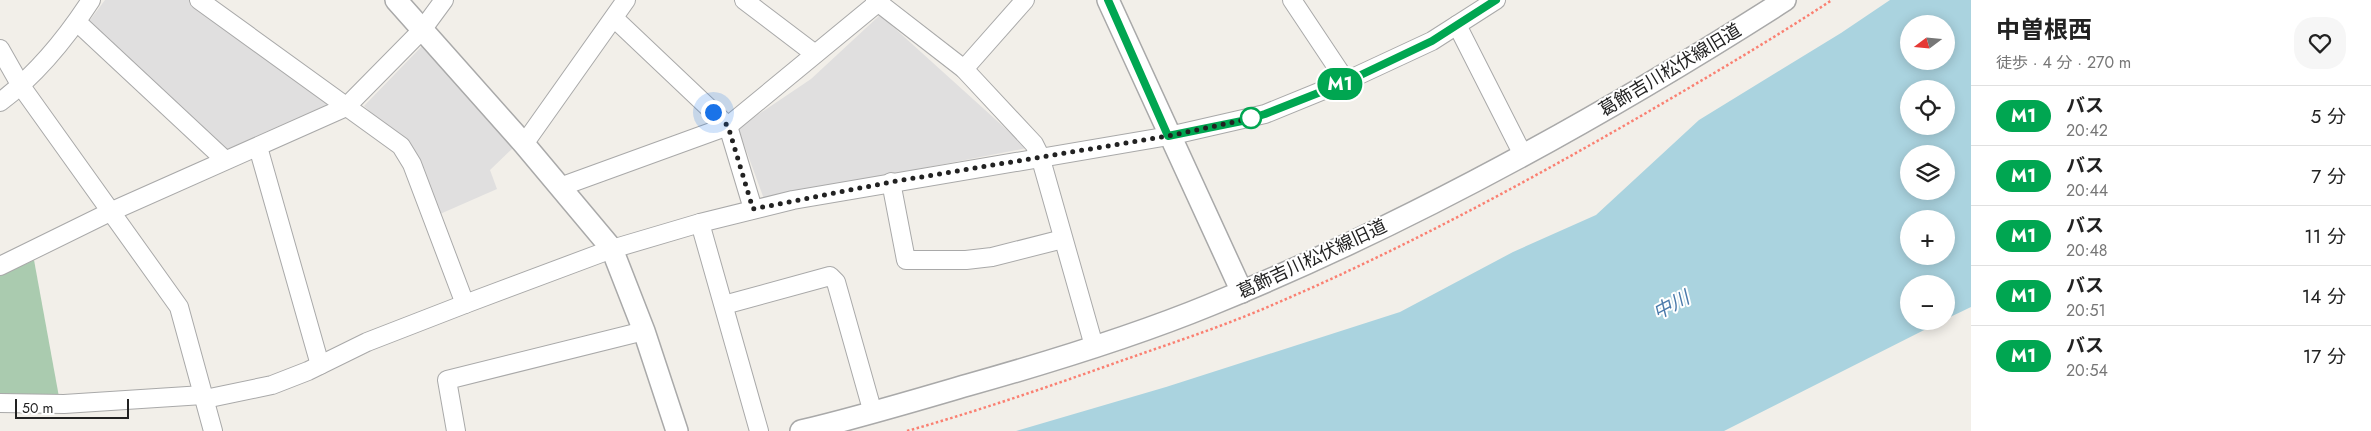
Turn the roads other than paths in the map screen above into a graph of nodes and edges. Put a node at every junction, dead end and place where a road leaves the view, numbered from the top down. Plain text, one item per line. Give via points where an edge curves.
1 (91, 0) edge
2 (199, 0) edge
3 (396, 0) edge
4 (444, 0) edge
5 (626, 0) edge
6 (744, 0) edge
7 (1025, 0) edge
8 (1108, 0) edge
9 (1496, 0) edge
10 (1785, 0) edge
11 (878, 1) edge
12 (1296, 2) edge
13 (614, 18) junction
14 (77, 22) junction
15 (1457, 25) junction
16 (422, 30) junction
17 (0, 49) edge
18 (815, 54) junction
19 (964, 70) junction
20 (1346, 82) junction
21 (21, 86) junction
22 (0, 102) edge
23 (346, 107) junction
24 (728, 126) junction
25 (1168, 136) junction
26 (524, 144) junction
27 (258, 147) junction
28 (1523, 155) junction
29 (1040, 156) junction
30 (225, 160) junction
31 (891, 182) junction
32 (560, 187) junction
33 (753, 209) junction
34 (110, 212) junction
35 (700, 223) junction
36 (1063, 239) junction
37 (612, 250) junction
38 (0, 266) edge
39 (1242, 292) junction
40 (465, 304) junction
41 (724, 305) junction
42 (644, 331) junction
43 (1094, 346) junction
44 (320, 365) junction
45 (204, 397) junction
46 (0, 403) edge
47 (874, 413) junction
48 (213, 431) edge
49 (456, 431) edge
50 (677, 431) edge
51 (759, 431) edge
52 (801, 431) edge

1 - 14 street
2 - 23 street
3 - 16 street
4 - 16 street
5 - 13 street
6 - 18 street
7 - 19 street
8 - 25 street
9 - 15 street
10 - 28 street, 葛飾吉川松伏線旧道 via 1646,87
11 - 18 street
11 - 19 street
12 - 20 street
13 - 24 street
13 - 26 street
14 - 21 street
14 - 30 street
15 - 20 street via 1432,41
15 - 28 street
16 - 23 street
16 - 26 street
17 - 21 street
18 - 24 street
19 - 29 street via 1034,144
20 - 25 street via 1242,121
21 - 22 street
21 - 34 street
23 - 27 street
23 - 40 street via 401,146 412,164
24 - 32 street
24 - 33 street
25 - 29 street
25 - 39 street
26 - 32 street
27 - 30 street
27 - 44 street
28 - 39 street, 葛飾吉川松伏線旧道 via 1440,200
29 - 31 street
29 - 36 street
30 - 34 street
31 - 33 street
31 - 36 street via 906,260 992,257
32 - 37 street
33 - 35 street
34 - 38 street
34 - 45 street via 179,307
35 - 37 street
35 - 41 street
36 - 43 street
37 - 40 street
37 - 42 street
39 - 43 street, 葛飾吉川松伏線旧道
40 - 44 street via 367,342
41 - 47 street via 830,276 836,282
41 - 51 street
42 - 49 street via 447,380
42 - 50 street
43 - 47 street, 葛飾吉川松伏線旧道
44 - 45 street via 272,385
45 - 46 street via 64,404
45 - 48 street
47 - 52 street, 葛飾吉川松伏線旧道

